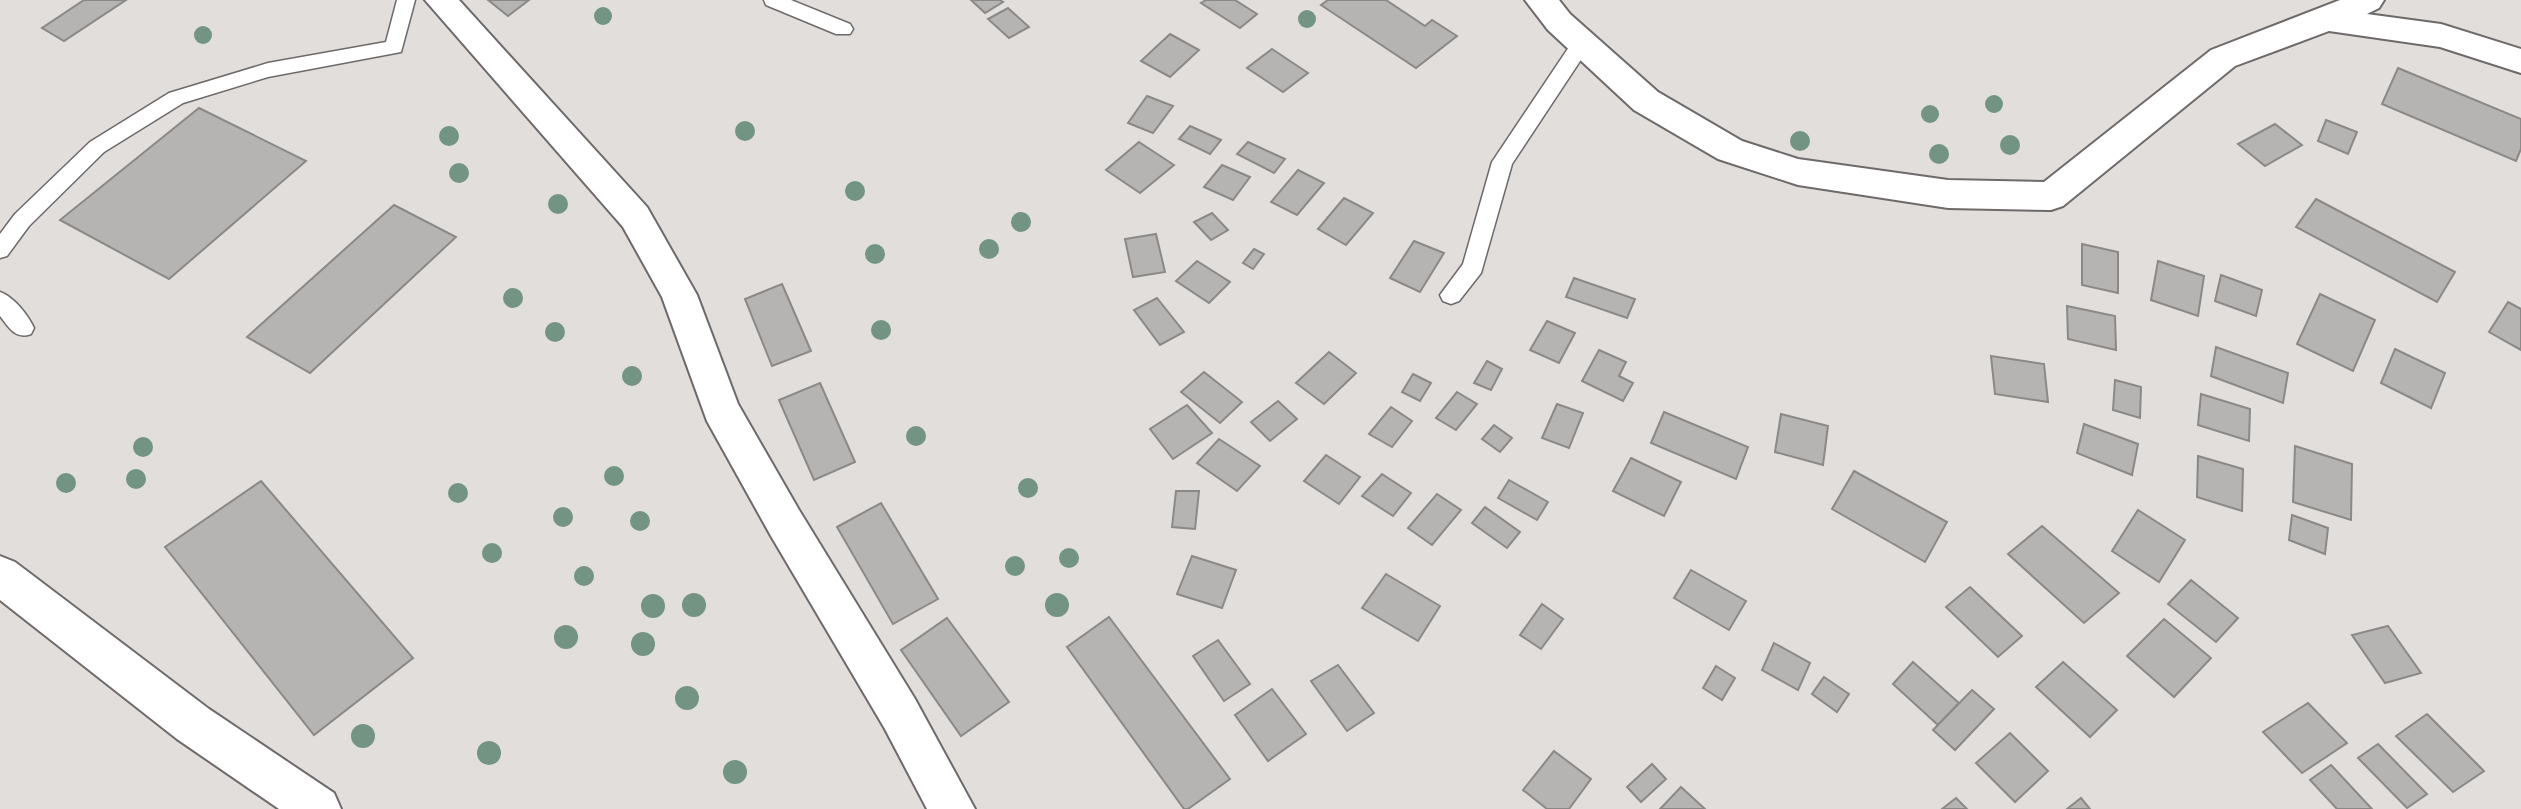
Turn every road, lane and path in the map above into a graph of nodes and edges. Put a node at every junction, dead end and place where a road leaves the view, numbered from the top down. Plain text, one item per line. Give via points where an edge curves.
1 (406, 0) edge
2 (441, 0) edge
3 (773, 0) edge
4 (1541, 0) edge
5 (2368, 0) edge
6 (2327, 19) junction
7 (843, 29) dead end
8 (1583, 43) junction
9 (2521, 61) edge
10 (0, 250) edge
11 (1451, 295) dead end
12 (0, 301) edge
13 (23, 328) dead end
14 (0, 575) edge
15 (318, 809) edge
16 (952, 809) edge

1 - 10 lane via 394,47 268,70 176,98 97,147 22,220
2 - 16 street via 635,217 679,295 721,409
3 - 7 lane
4 - 8 street
5 - 6 street
6 - 8 street via 2223,58 2051,196 1948,194 1798,172 1730,150 1646,101
6 - 9 street via 2441,36
8 - 11 lane via 1502,162 1473,267
12 - 13 lane
14 - 15 street via 193,724

